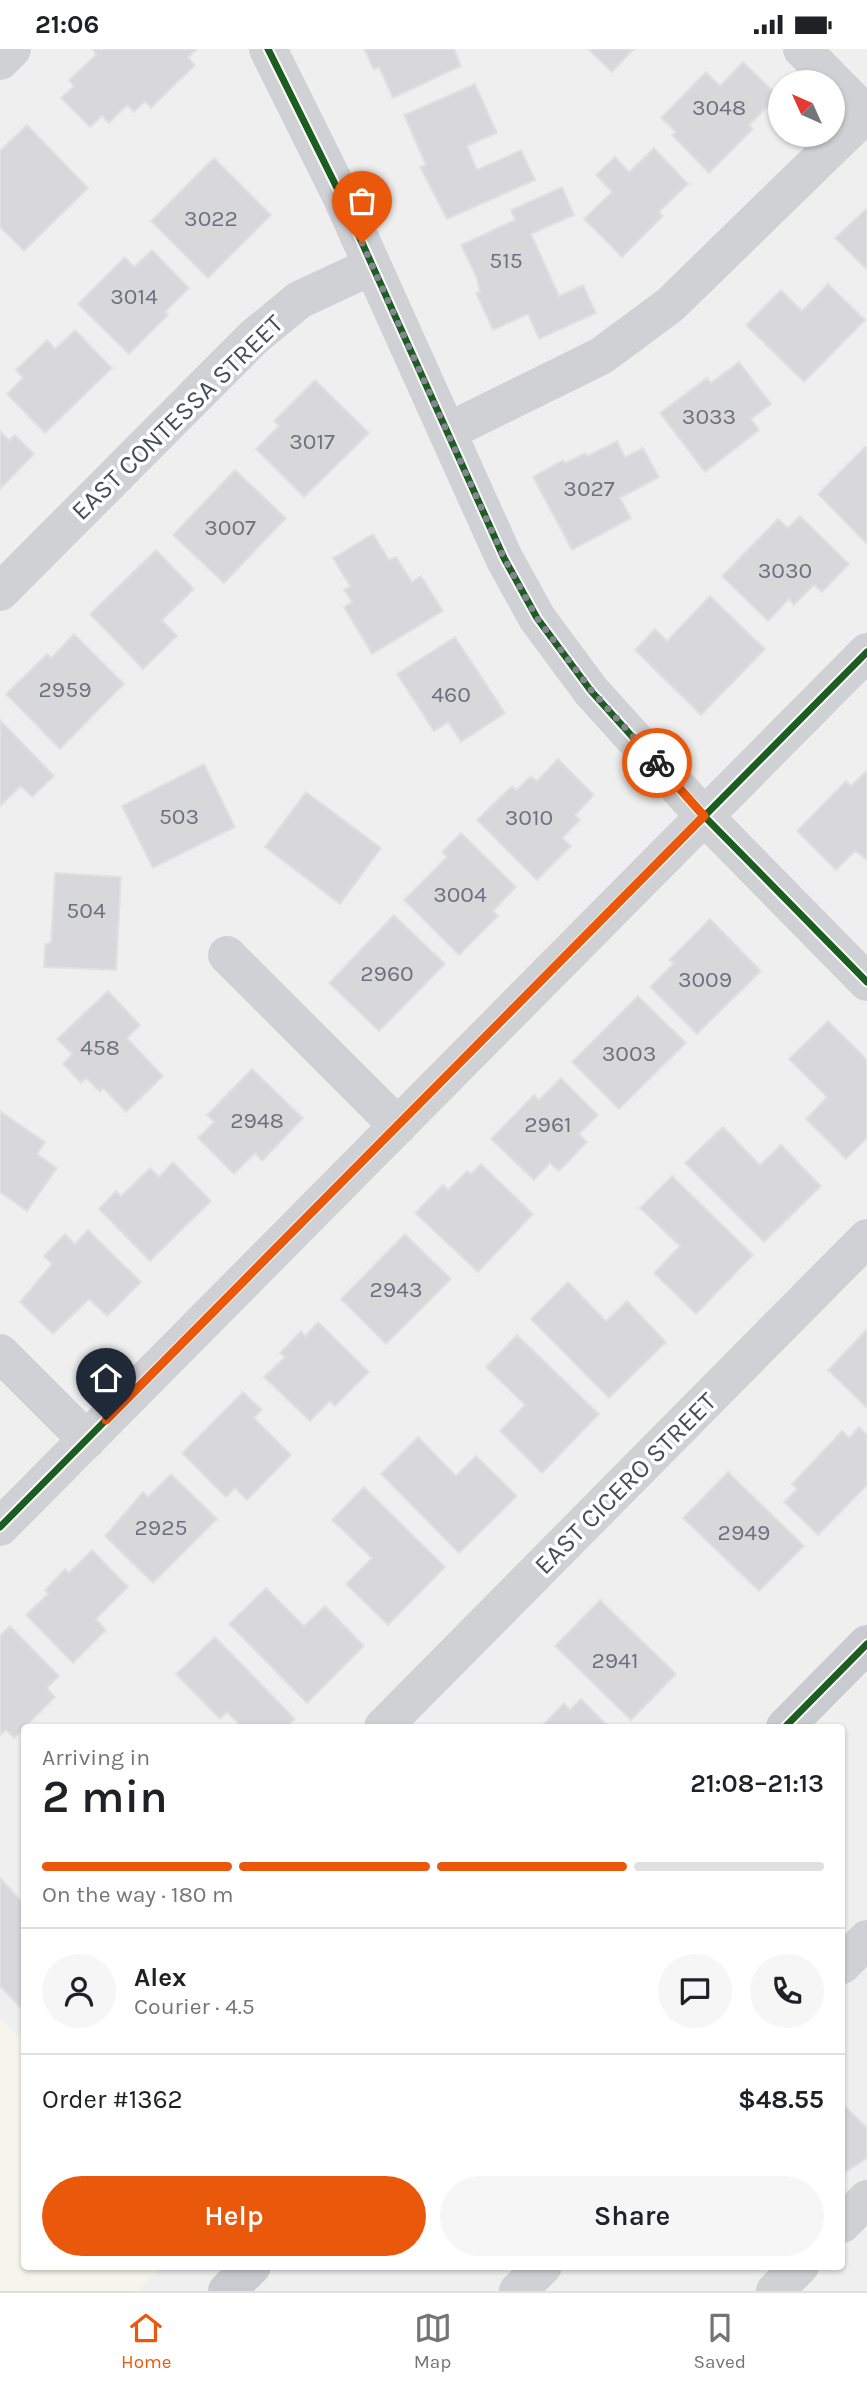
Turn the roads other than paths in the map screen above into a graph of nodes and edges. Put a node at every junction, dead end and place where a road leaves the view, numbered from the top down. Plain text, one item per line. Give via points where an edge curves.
1 (12, 49) edge
2 (268, 49) edge
3 (802, 49) edge
4 (0, 61) edge
5 (867, 114) edge
6 (372, 266) junction
7 (447, 432) junction
8 (0, 593) edge
9 (867, 652) edge
10 (704, 816) junction
11 (227, 955) dead end
12 (867, 982) edge
13 (398, 1126) junction
14 (867, 1238) edge
15 (0, 1353) edge
16 (87, 1440) junction
17 (0, 1527) edge
18 (867, 1644) edge
19 (386, 1724) edge
20 (788, 1724) edge
21 (867, 1939) edge
22 (845, 1962) edge
23 (867, 2199) edge
24 (845, 2221) edge
25 (248, 2270) edge
26 (539, 2270) edge
27 (796, 2270) edge
28 (227, 2291) edge
29 (518, 2291) edge
30 (775, 2291) edge

1 - 4 street
2 - 6 street
3 - 5 street
5 - 7 street via 638,331 601,356
6 - 7 street
6 - 8 street, EAST CONTESSA STREET via 299,300 254,337
7 - 10 street via 504,558 537,618 592,691
9 - 10 street
10 - 12 street
10 - 13 street
11 - 13 street
13 - 16 street
14 - 19 street, EAST CICERO STREET
15 - 16 street
16 - 17 street
18 - 20 main road
21 - 22 street
23 - 24 street
25 - 28 main road
26 - 29 street
27 - 30 street

